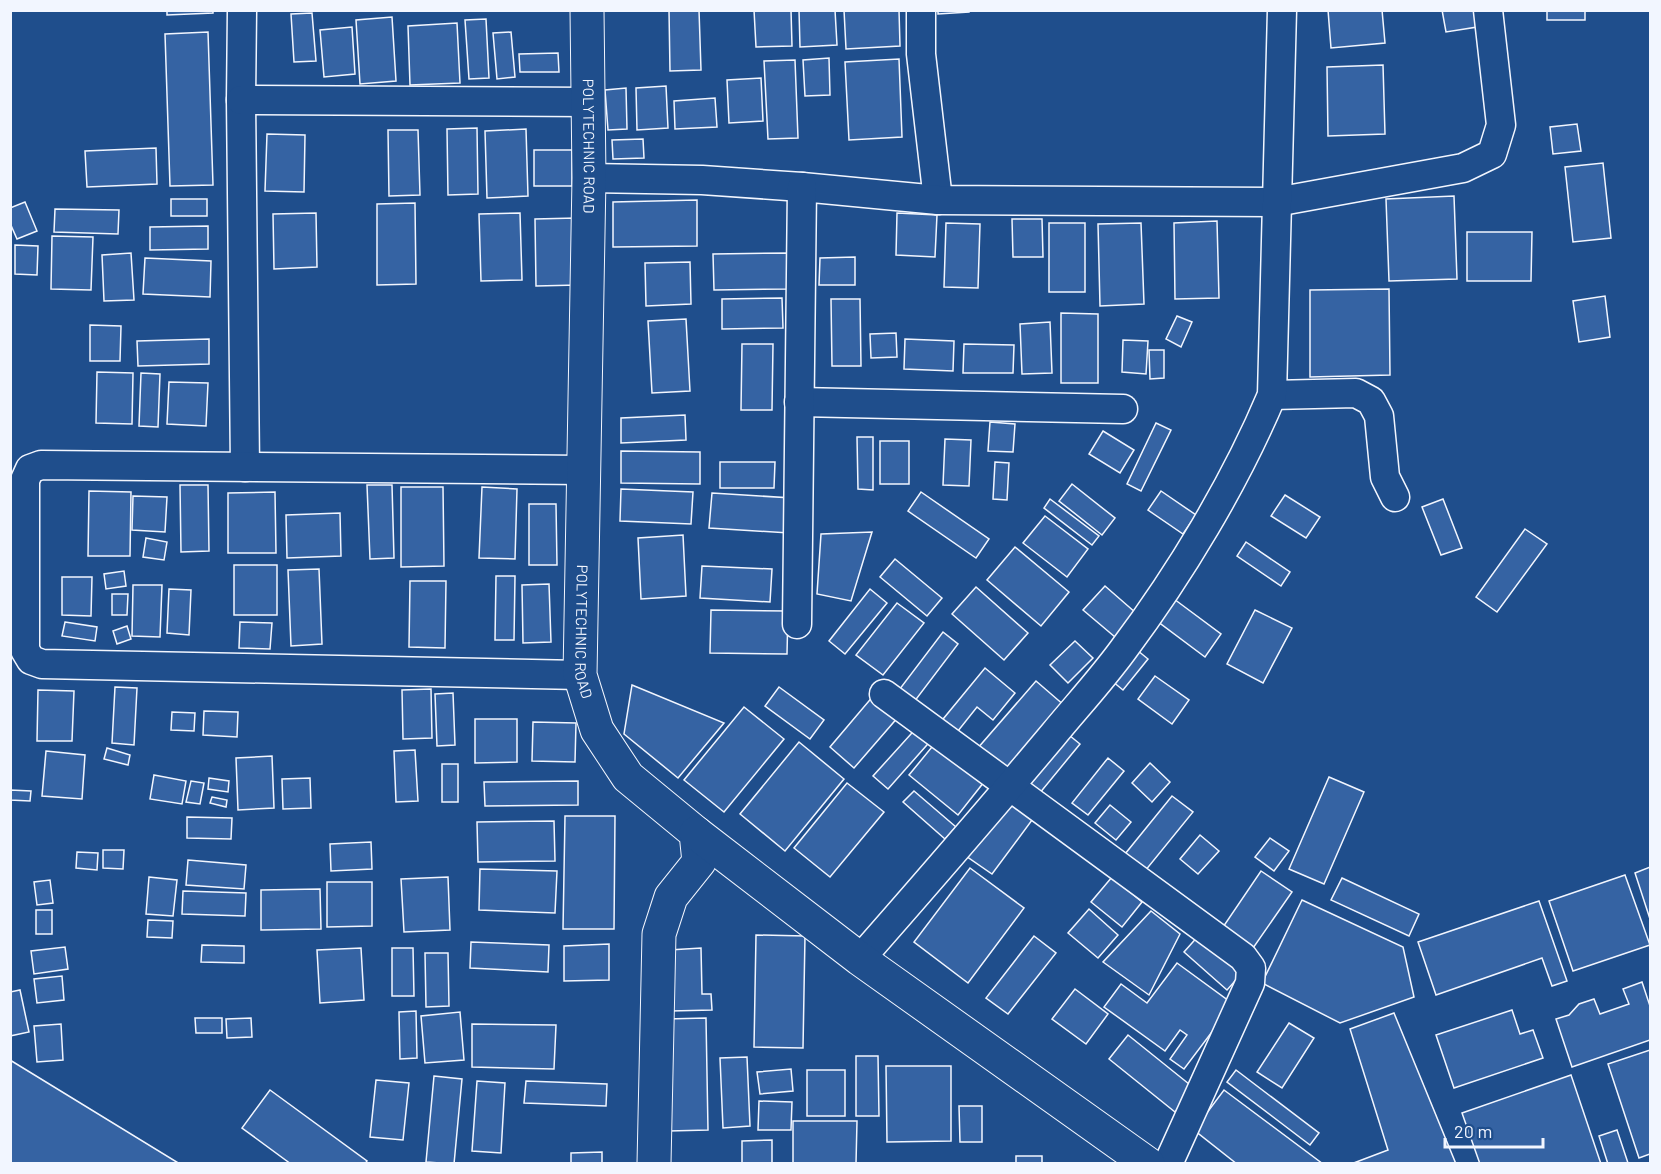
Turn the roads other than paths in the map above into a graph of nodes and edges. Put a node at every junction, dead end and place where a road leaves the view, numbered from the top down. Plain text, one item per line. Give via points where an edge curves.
1 (242, 10) edge
2 (587, 10) edge
3 (921, 10) edge
4 (1282, 10) edge
5 (1488, 10) edge
6 (241, 100) junction
7 (588, 102) junction
8 (589, 178) junction
9 (802, 187) junction
10 (938, 200) junction
11 (1276, 202) junction
12 (1272, 395) junction
13 (800, 402) junction
14 (1124, 409) dead end
15 (245, 466) junction
16 (584, 470) junction
17 (1395, 497) dead end
18 (797, 624) dead end
19 (580, 675) junction
20 (884, 694) dead end
21 (1010, 786) junction
22 (696, 833) junction
23 (860, 959) junction
24 (654, 1164) edge
25 (1148, 1164) edge
26 (1168, 1164) edge

1 - 6 street
2 - 7 street, POLYTECHNIC ROAD
3 - 10 street via 921,54
4 - 11 street
5 - 11 street via 1500,124 1492,154 1463,168
6 - 7 street
6 - 15 street
7 - 8 street, POLYTECHNIC ROAD
8 - 9 street
8 - 16 street, POLYTECHNIC ROAD
9 - 10 street
9 - 13 street
10 - 11 street
11 - 12 street
12 - 17 street via 1356,393 1371,401 1379,416 1385,477
12 - 21 street via 1221,499 1176,573 1123,651
13 - 14 street
13 - 18 street
15 - 16 street
15 - 19 street via 41,465 30,469 25,480 25,650 31,660 42,664
16 - 19 street, POLYTECHNIC ROAD
19 - 22 street, POLYTECHNIC ROAD via 597,730 628,777
20 - 21 street
21 - 23 street
21 - 26 street via 1243,957 1251,968 1250,983
22 - 23 street, POLYTECHNIC ROAD
22 - 24 street via 699,862 671,897 659,934
23 - 25 street, POLYTECHNIC ROAD

